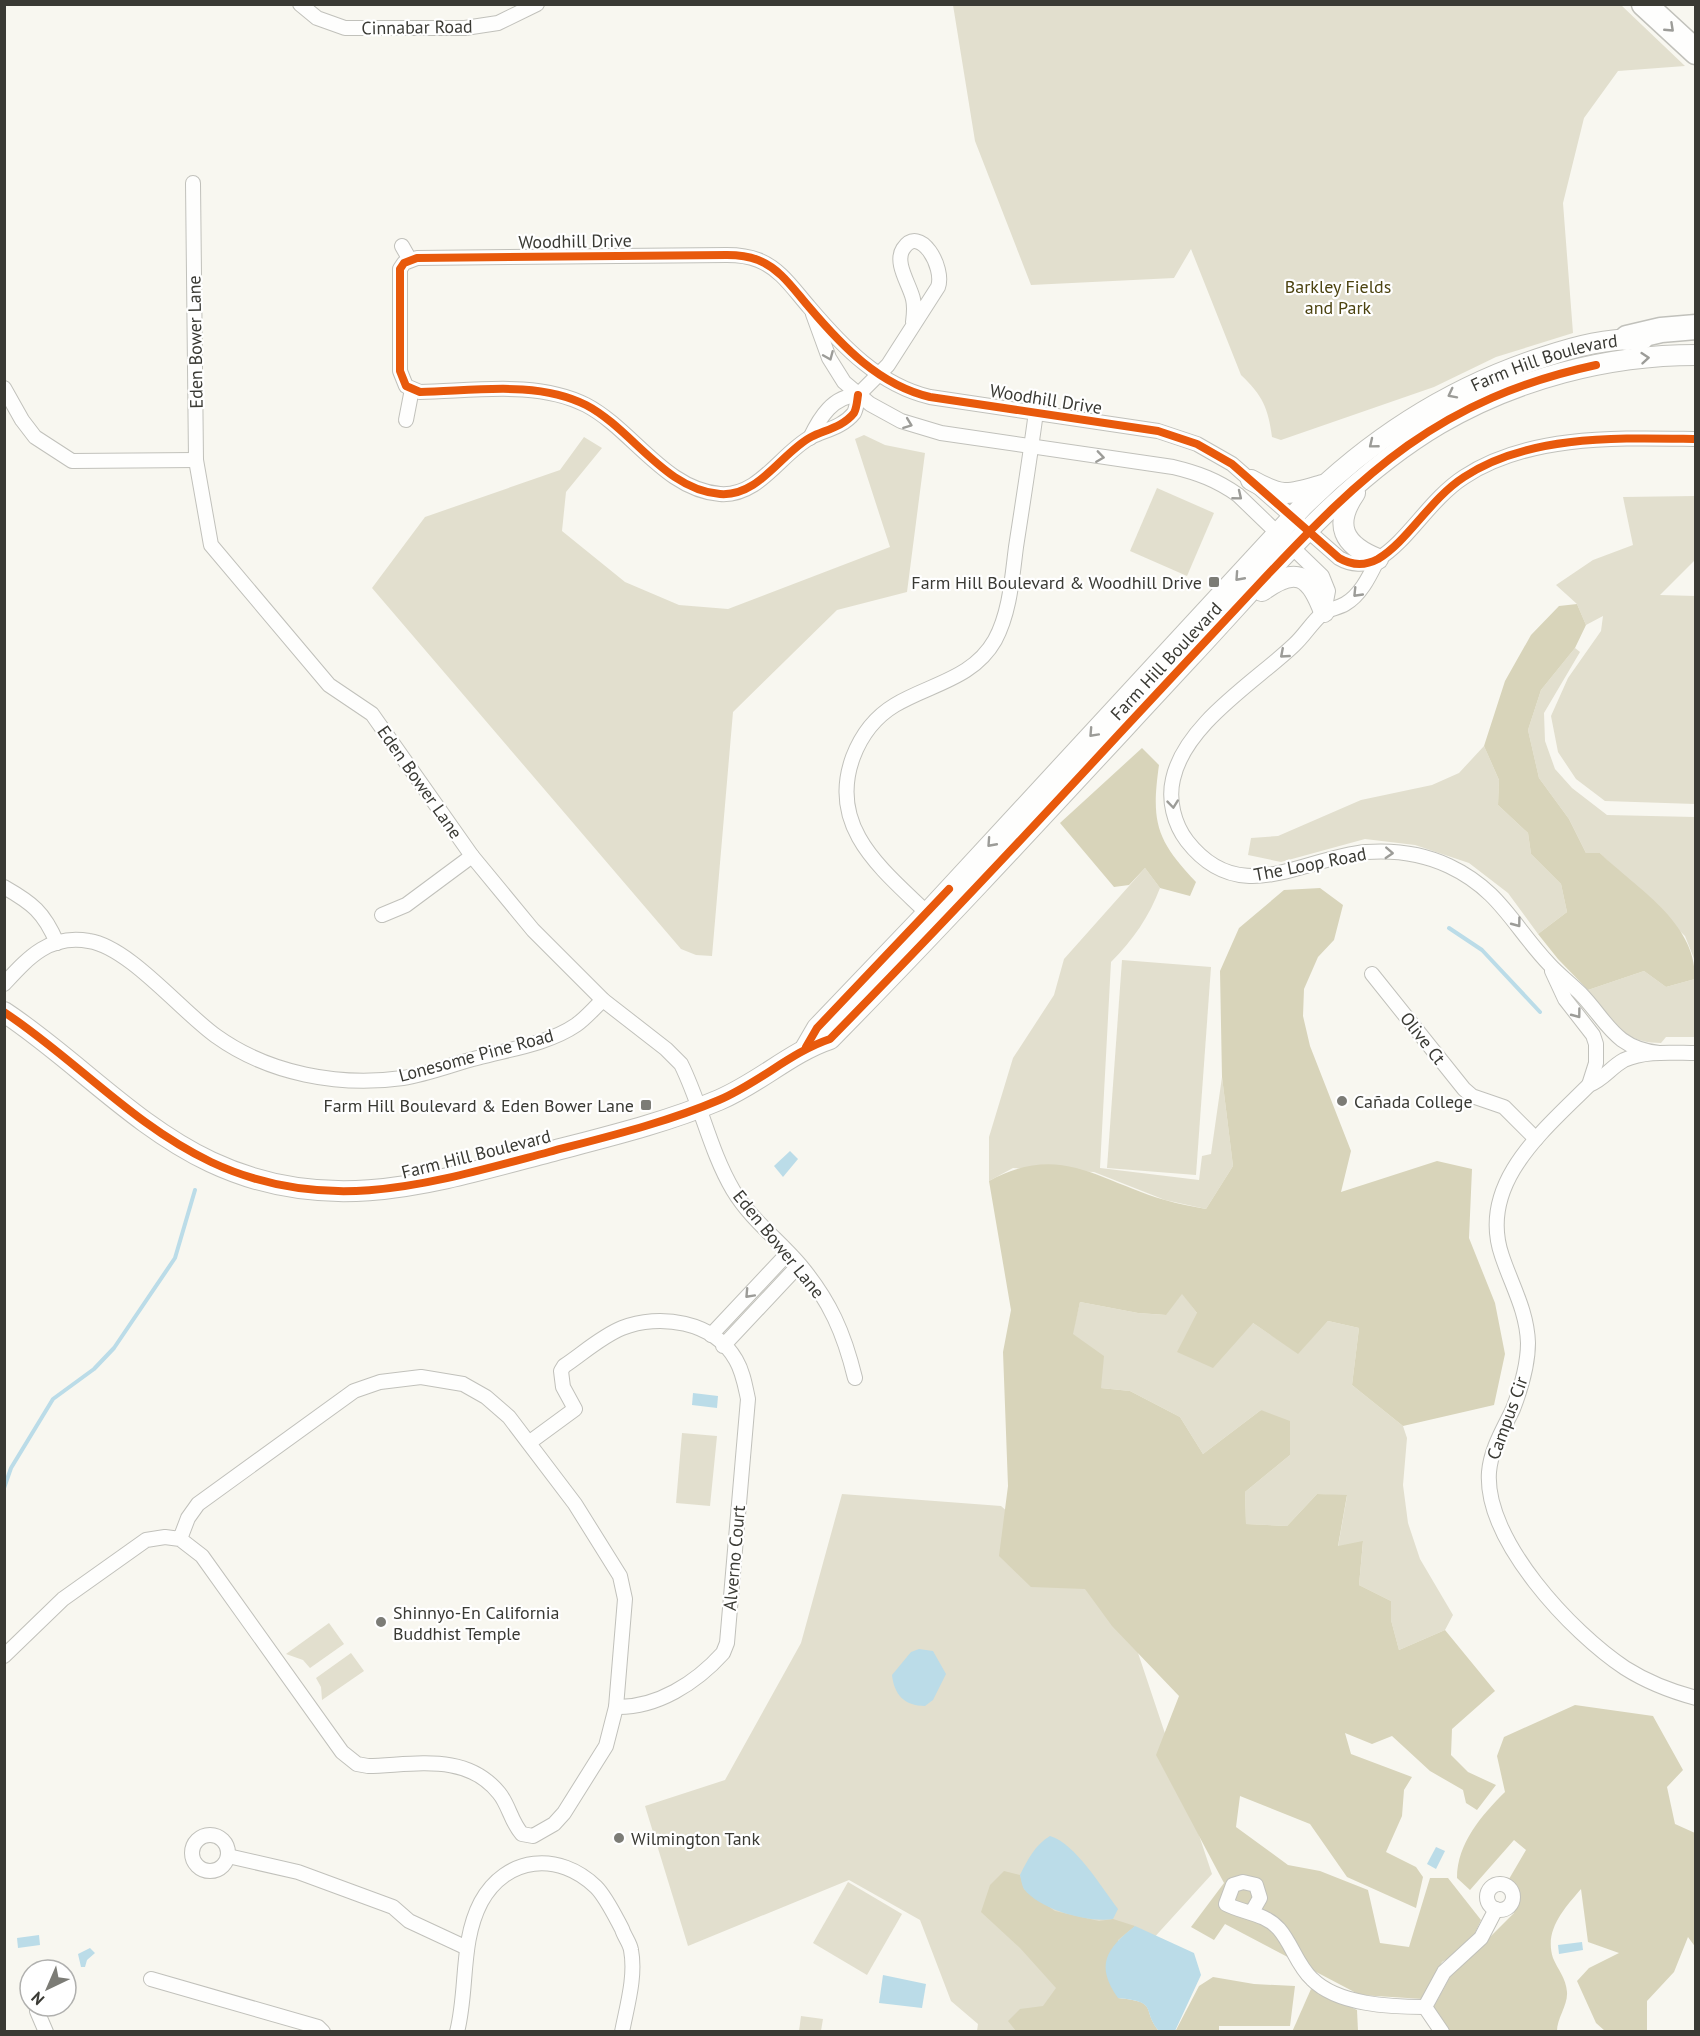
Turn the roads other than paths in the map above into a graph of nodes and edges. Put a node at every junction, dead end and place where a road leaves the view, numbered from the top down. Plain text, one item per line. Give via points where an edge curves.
1 (300, 4) edge
2 (537, 4) edge
3 (1644, 4) edge
4 (1695, 52) edge
5 (193, 183) dead end
6 (402, 246) dead end
7 (410, 260) junction
8 (812, 310) junction
9 (913, 322) junction
10 (1695, 327) edge
11 (1627, 338) junction
12 (1695, 339) edge
13 (1695, 355) edge
14 (879, 375) junction
15 (4, 388) edge
16 (412, 389) junction
17 (858, 395) junction
18 (1036, 412) junction
19 (406, 420) dead end
20 (810, 438) junction
21 (1695, 439) edge
22 (1031, 447) junction
23 (196, 460) junction
24 (1379, 465) junction
25 (1251, 480) junction
26 (1325, 484) junction
27 (1293, 517) junction
28 (1309, 531) junction
29 (1279, 533) junction
30 (1293, 548) junction
31 (1378, 559) junction
32 (1324, 612) junction
33 (1227, 618) junction
34 (472, 856) junction
35 (4, 886) edge
36 (927, 914) junction
37 (382, 915) dead end
38 (57, 943) junction
39 (1548, 964) junction
40 (1372, 974) dead end
41 (4, 984) edge
42 (603, 1000) junction
43 (4, 1012) edge
44 (807, 1047) junction
45 (1659, 1053) junction
46 (1695, 1053) edge
47 (1589, 1085) junction
48 (700, 1108) junction
49 (1536, 1138) junction
50 (788, 1253) junction
51 (800, 1265) junction
52 (711, 1335) junction
53 (723, 1346) junction
54 (855, 1378) dead end
55 (530, 1442) junction
56 (180, 1539) junction
57 (4, 1656) edge
58 (1695, 1698) edge
59 (616, 1707) junction
60 (228, 1856) dead end
61 (1496, 1909) dead end
62 (1252, 1912) dead end
63 (467, 1947) junction
64 (151, 1979) dead end
65 (1425, 2007) junction
66 (323, 2031) edge
67 (457, 2031) edge
68 (622, 2031) edge
69 (1442, 2031) edge

1 - 2 street, Cinnabar Road via 317,18 345,28 465,28 498,23
3 -> 4 highway
5 - 23 street, Eden Bower Lane
6 - 7 street
7 - 8 street, Woodhill Drive via 742,256 774,269
7 - 16 street via 400,269 398,290 400,371 406,386
8 - 14 street, Woodhill Drive via 856,357
8 -> 17 street, Woodhill Drive via 834,369
9 - 9 street via 924,311 940,281 932,252 919,243 911,243 900,255 914,301
9 - 14 street
10 - 11 highway
11 - 12 main road, Farm Hill Boulevard
11 -> 26 main road, Farm Hill Boulevard via 1568,349 1473,383 1402,423
24 -> 13 main road, Farm Hill Boulevard via 1441,423 1530,382 1596,365
14 - 17 street
14 - 18 street, Woodhill Drive via 915,393
15 - 23 street via 35,437 72,461
16 - 19 street
16 - 20 street via 517,390 563,396 608,418 682,481 719,494 746,489
17 - 20 street via 838,399 821,417
17 - 20 street via 853,413 833,429
17 -> 22 street, Woodhill Drive via 919,428
18 - 22 street
18 - 25 street, Woodhill Drive via 1158,431 1216,453
21 - 31 street via 1561,443 1509,454 1447,489
22 -> 29 street, Woodhill Drive via 1173,467 1208,476 1238,495
22 - 36 street via 1008,604 994,640 984,655 956,678 907,699 878,718 857,746 849,767 846,791 855,833 879,866
23 - 34 street, Eden Bower Lane via 211,545 328,685 372,714
24 - 28 main road, Farm Hill Boulevard
24 - 31 main road via 1349,501 1342,523 1350,543
25 - 26 main road via 1274,493 1285,494
25 - 27 street, Woodhill Drive
26 - 27 main road, Farm Hill Boulevard
27 - 28 street, Woodhill Drive
27 - 29 main road, Farm Hill Boulevard
28 - 30 main road, Farm Hill Boulevard
28 - 31 street via 1348,564
29 - 30 street, Woodhill Drive
29 -> 36 main road, Farm Hill Boulevard
30 - 32 street, Woodhill Drive via 1322,576 1329,591
30 - 33 main road, Farm Hill Boulevard
31 -> 32 street via 1365,585 1347,603
32 - 33 main road via 1311,585 1304,579 1287,576
32 -> 39 street, The Loop Road via 1296,643 1202,726 1183,750 1172,783 1175,818 1182,835 1209,863 1246,877 1282,873 1365,852 1429,859 1465,875 1489,892 1512,915
33 - 44 main road, Farm Hill Boulevard via 846,1023 830,1039
34 - 37 street via 406,905
34 - 42 street, Eden Bower Lane via 533,930
35 - 38 street via 33,904 48,922
36 - 44 main road, Farm Hill Boulevard via 817,1028
38 - 41 street via 33,953
38 - 42 street, Lonesome Pine Road via 89,940 119,953 216,1036 249,1055 320,1078 404,1078 548,1039 576,1025
39 - 45 street, The Loop Road via 1581,993 1615,1036 1636,1049
39 -> 47 street via 1565,999 1593,1035 1596,1063
40 - 49 street, Olive Ct via 1464,1089 1504,1107
42 - 48 street, Eden Bower Lane via 681,1064
43 - 48 main road, Farm Hill Boulevard via 55,1048 154,1130 183,1147 239,1173 310,1189 354,1191 426,1184
44 - 48 main road, Farm Hill Boulevard via 754,1083
45 - 46 street
45 - 47 street, Campus Cir via 1625,1060
47 - 49 street, Campus Cir
48 - 50 street, Eden Bower Lane via 733,1190 757,1223
49 - 58 street, Campus Cir via 1514,1167 1498,1213 1502,1256 1521,1303 1528,1344 1524,1374 1491,1458 1489,1489 1493,1506 1508,1541 1531,1575 1593,1643 1648,1681
50 - 51 street, Eden Bower Lane
50 -> 52 street
51 - 53 street
51 - 54 street, Eden Bower Lane via 833,1311
52 - 53 street, Alverno Court
52 - 55 street, Alverno Court via 671,1320 651,1320 619,1329 564,1366 563,1387 575,1409
53 - 59 street, Alverno Court via 735,1358 748,1399 727,1643 716,1661 671,1695 631,1707
55 - 56 street via 486,1397 463,1384 421,1377 380,1382 354,1391 210,1494 192,1510
55 - 59 street via 620,1576 625,1599
56 - 57 street via 154,1537 138,1545 63,1599
56 - 59 street via 202,1556 349,1759 368,1766 447,1763 467,1768 482,1775 502,1796 522,1834 541,1833 564,1814 606,1746
60 - 63 street via 298,1872 393,1907 409,1921
61 - 65 street via 1481,1938 1444,1972
62 - 65 street via 1279,1929 1312,1980 1325,1988 1355,2001
63 - 67 street
63 - 68 street via 482,1902 495,1882 512,1870 536,1862 570,1868 596,1887 631,1950 631,1988
64 - 66 street via 318,2026
65 - 69 street

